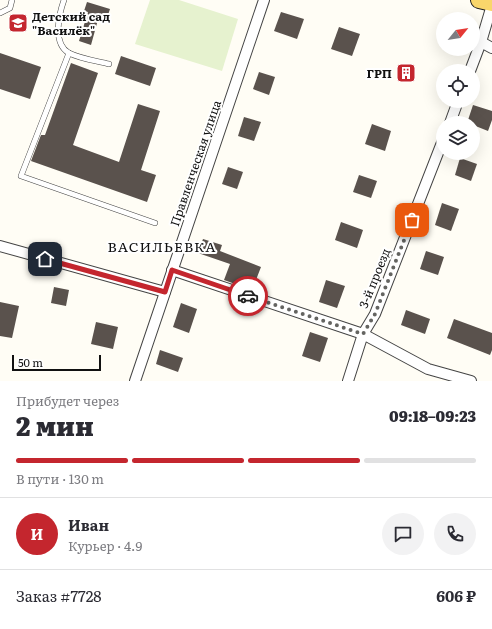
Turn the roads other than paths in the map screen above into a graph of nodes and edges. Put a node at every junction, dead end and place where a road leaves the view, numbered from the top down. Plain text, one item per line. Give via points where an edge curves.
1 (12, 0) edge
2 (64, 0) edge
3 (264, 0) edge
4 (479, 0) edge
5 (492, 4) edge
6 (0, 13) edge
7 (481, 42) junction
8 (492, 48) edge
9 (69, 52) junction
10 (109, 64) dead end
11 (473, 64) edge
12 (436, 158) edge
13 (156, 223) dead end
14 (0, 246) edge
15 (172, 270) junction
16 (165, 292) junction
17 (363, 334) junction
18 (135, 381) edge
19 (348, 381) edge
20 (471, 381) edge

1 - 6 lane via 10,8
2 - 9 lane via 58,26 63,47
3 - 15 street, Правленческая улица
4 - 5 main road
5 - 7 street
7 - 8 street
7 - 11 street
9 - 10 lane
9 - 13 lane via 21,176
12 - 17 street, 3-й проезд via 375,314
14 - 16 street
15 - 16 street, Правленческая улица
15 - 17 street
16 - 18 street, Правленческая улица
17 - 19 street, 3-й проезд
17 - 20 street via 428,369

